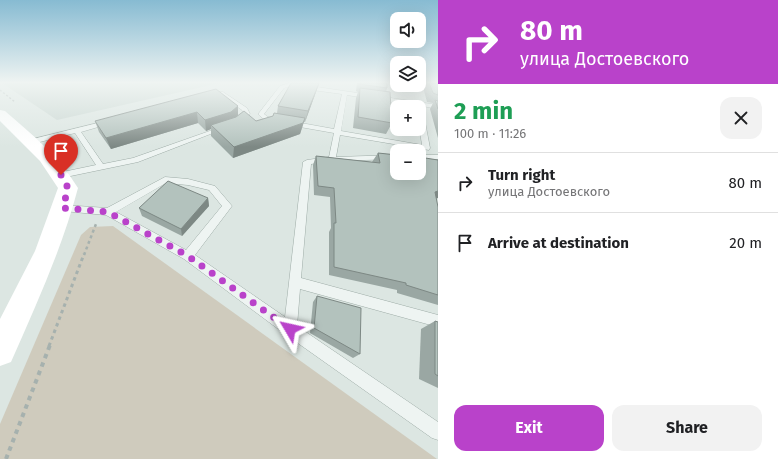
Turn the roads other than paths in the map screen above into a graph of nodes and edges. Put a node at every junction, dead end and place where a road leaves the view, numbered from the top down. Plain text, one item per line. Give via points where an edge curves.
1 (238, 104) edge
2 (268, 104) edge
3 (343, 104) edge
4 (426, 105) edge
5 (438, 107) edge
6 (8, 108) edge
7 (114, 121) edge
8 (77, 131) junction
9 (338, 132) junction
10 (424, 136) edge
11 (32, 142) junction
12 (390, 157) edge
13 (426, 157) edge
14 (438, 157) edge
15 (332, 158) junction
16 (101, 167) junction
17 (61, 175) junction
18 (63, 208) junction
19 (104, 211) junction
20 (188, 256) junction
21 (295, 282) junction
22 (438, 321) edge
23 (290, 329) junction
24 (0, 351) edge
25 (438, 432) edge

1 - 16 lane via 248,114 233,125 135,160
2 - 9 lane via 261,114 266,119
3 - 9 lane
4 - 5 lane
6 - 11 main road
7 - 8 lane
8 - 11 lane
8 - 16 lane
9 - 10 lane via 426,148
9 - 15 lane
11 - 17 main road
12 - 15 lane
13 - 14 lane
15 - 21 lane via 307,162
16 - 17 lane
17 - 18 main road via 68,188
18 - 19 lane
18 - 24 main road via 49,248
19 - 20 lane
19 - 20 lane via 165,180 212,188 228,206
20 - 23 lane
21 - 22 lane
21 - 23 lane
23 - 25 lane

